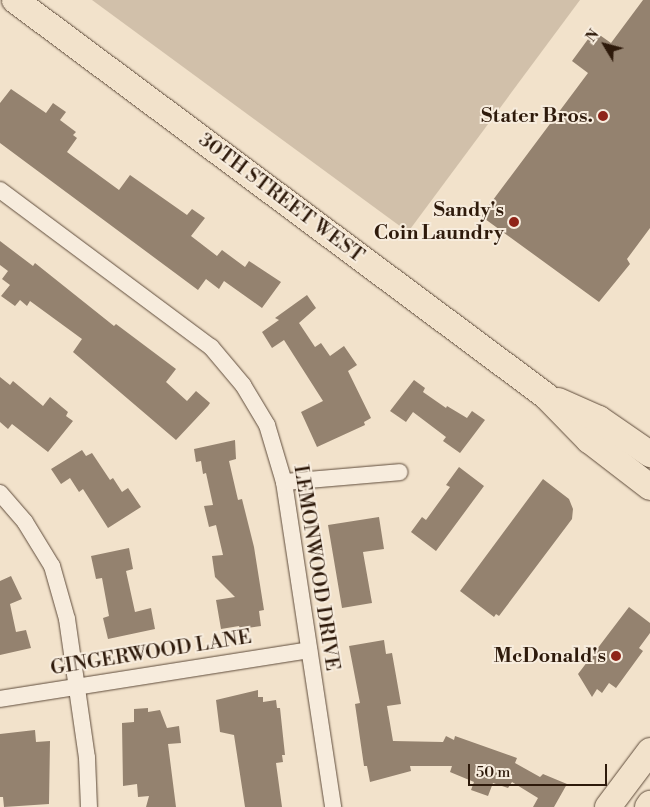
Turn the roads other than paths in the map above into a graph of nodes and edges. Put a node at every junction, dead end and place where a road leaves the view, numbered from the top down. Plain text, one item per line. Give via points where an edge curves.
1 (15, 0) edge
2 (0, 190) edge
3 (546, 396) junction
4 (650, 454) edge
5 (400, 472) dead end
6 (284, 482) junction
7 (650, 487) edge
8 (0, 493) edge
9 (308, 650) junction
10 (75, 685) junction
11 (0, 699) edge
12 (650, 752) edge
13 (89, 807) edge
14 (333, 807) edge
15 (608, 807) edge

1 - 3 main road, 30TH STREET WEST
2 - 6 street, LEMONWOOD DRIVE via 211,347 243,385 267,425
3 - 4 main road, 30TH STREET WEST via 599,418
3 - 7 main road, 30TH STREET WEST via 589,440
5 - 6 street
6 - 9 street, LEMONWOOD DRIVE
8 - 10 street via 25,522 52,566 67,619
9 - 10 street, GINGERWOOD LANE
9 - 14 street, LEMONWOOD DRIVE
10 - 11 street, GINGERWOOD LANE
10 - 13 street via 88,758
12 - 15 main road

